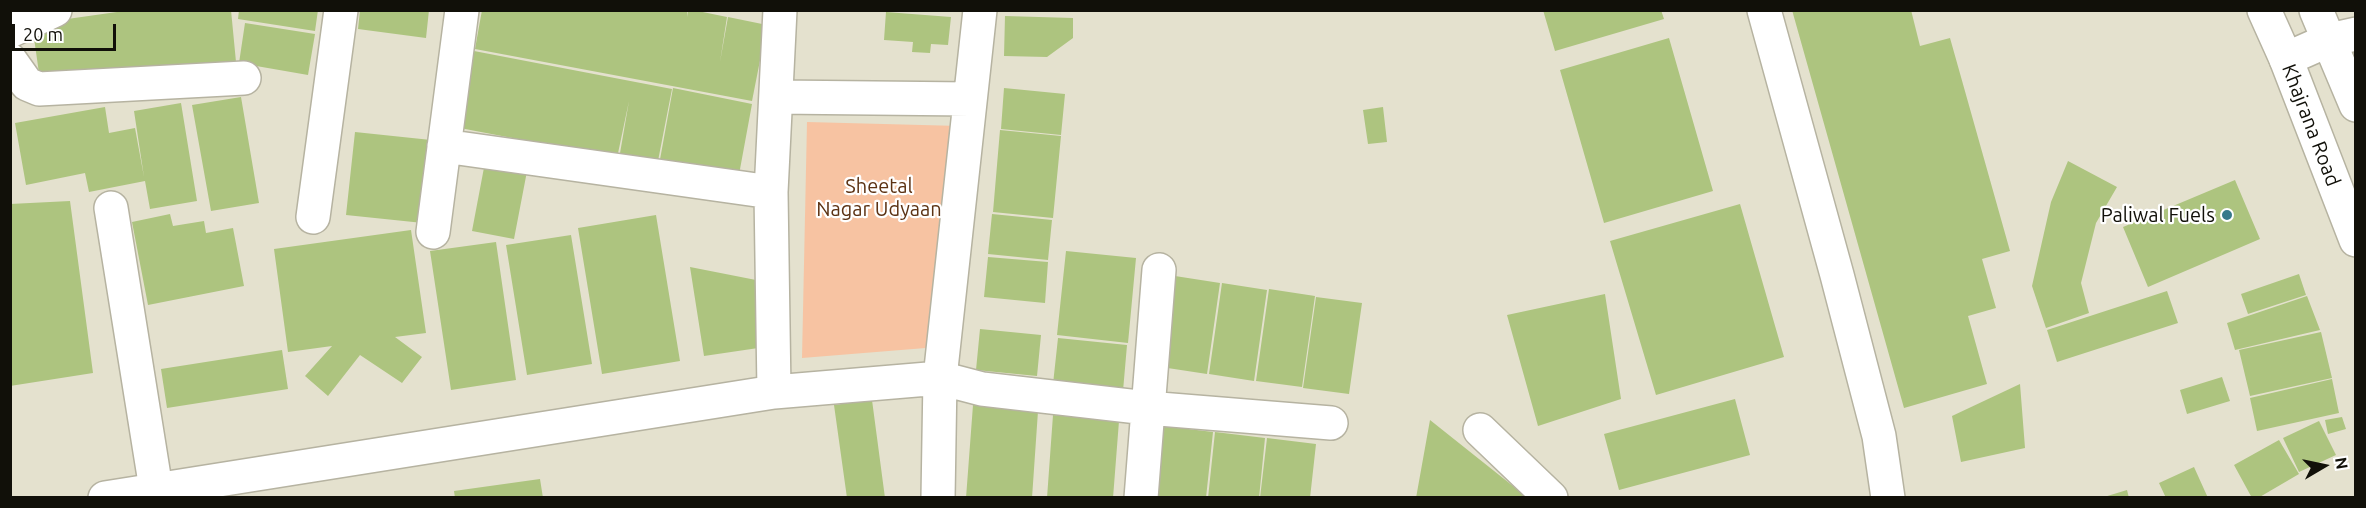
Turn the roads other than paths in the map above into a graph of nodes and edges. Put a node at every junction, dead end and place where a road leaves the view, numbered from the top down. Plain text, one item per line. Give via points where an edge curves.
1 (55, 10) edge
2 (341, 10) edge
3 (462, 10) edge
4 (780, 10) edge
5 (980, 10) edge
6 (1764, 10) edge
7 (2264, 10) edge
8 (2316, 10) edge
9 (10, 31) edge
10 (2342, 37) edge
11 (2286, 59) junction
12 (10, 60) edge
13 (244, 78) dead end
14 (776, 97) junction
15 (970, 99) junction
16 (2355, 105) edge
17 (444, 146) junction
18 (771, 192) junction
19 (111, 208) dead end
20 (313, 217) dead end
21 (432, 232) dead end
22 (2355, 240) edge
23 (1159, 270) dead end
24 (940, 378) junction
25 (774, 392) junction
26 (1147, 408) junction
27 (1331, 423) dead end
28 (1480, 430) dead end
29 (156, 489) junction
30 (105, 498) edge
31 (938, 498) edge
32 (1141, 498) edge
33 (1551, 498) edge
34 (1888, 498) edge

1 - 9 street
2 - 20 street
3 - 17 street
4 - 14 street
5 - 15 street
6 - 34 street via 1879,435
7 - 11 street, Khajrana Road
8 - 10 street
10 - 11 street
10 - 16 street
11 - 22 street, Khajrana Road
12 - 13 street via 27,84 39,89
14 - 15 street
14 - 18 street
15 - 24 street
17 - 18 street
17 - 21 street
18 - 25 street
19 - 29 street
23 - 26 street
24 - 25 street
24 - 26 street via 982,389
24 - 31 street
25 - 29 street
26 - 27 street
26 - 32 street
28 - 33 street
29 - 30 street

